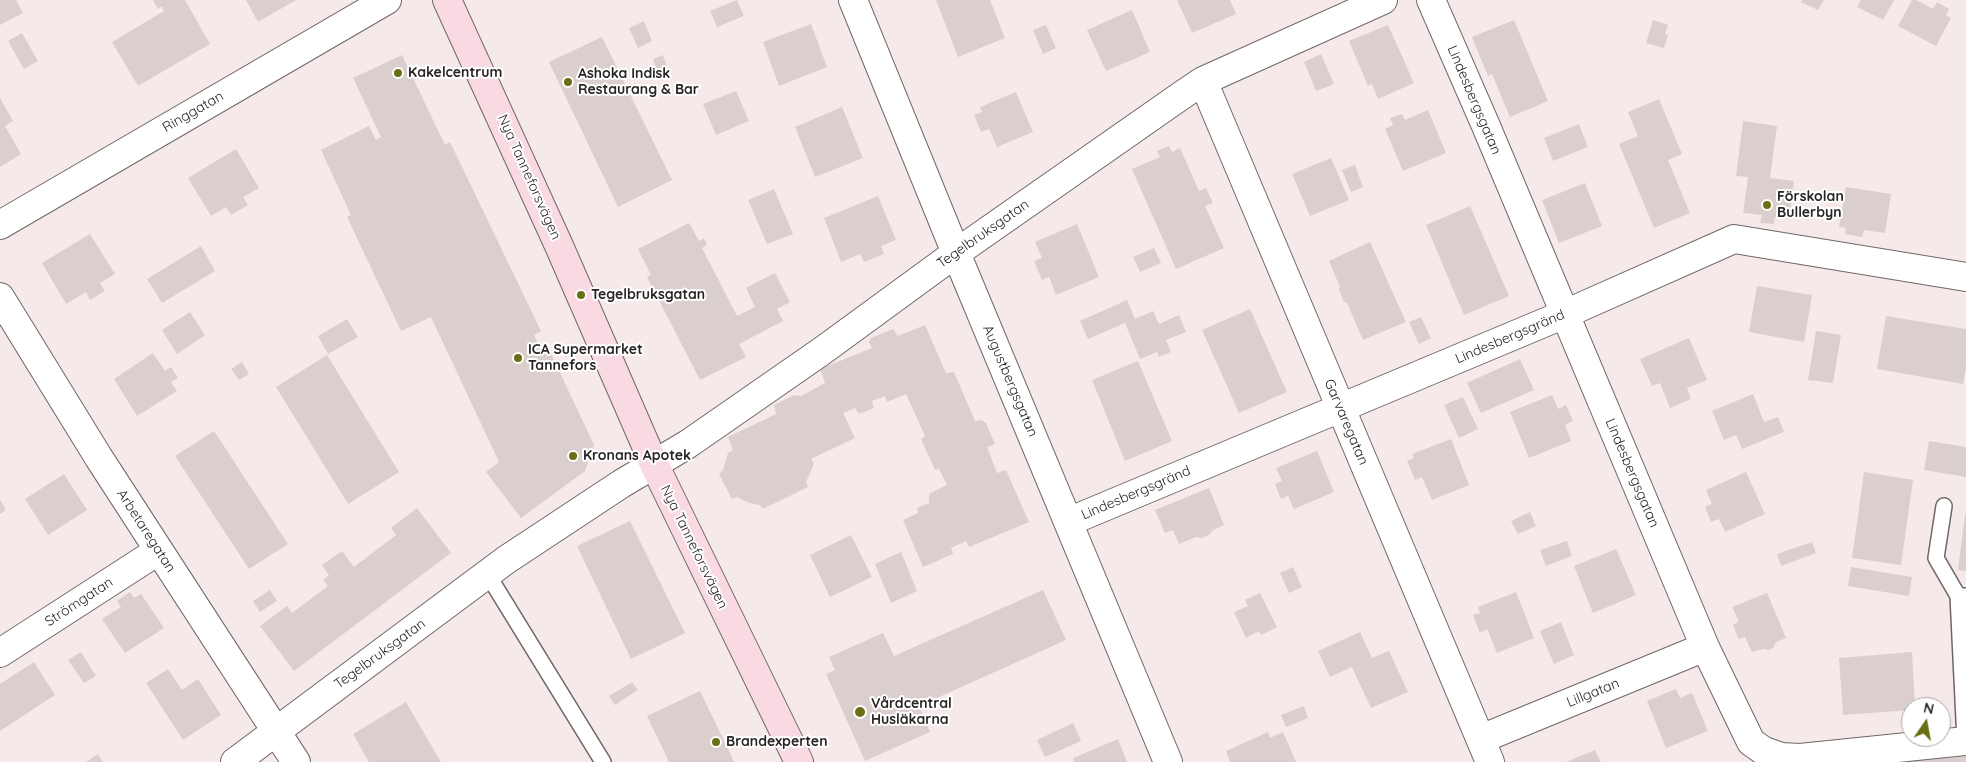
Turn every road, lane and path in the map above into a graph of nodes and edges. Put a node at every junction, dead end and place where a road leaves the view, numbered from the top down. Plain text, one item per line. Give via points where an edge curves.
1 (387, 0) edge
2 (447, 0) edge
3 (853, 0) edge
4 (1383, 0) edge
5 (1431, 0) edge
6 (1203, 81) junction
7 (0, 225) edge
8 (956, 253) junction
9 (1966, 277) edge
10 (0, 297) edge
11 (1565, 314) junction
12 (1340, 408) junction
13 (654, 464) junction
14 (1944, 506) dead end
15 (1068, 522) junction
16 (158, 551) junction
17 (488, 575) junction
18 (1962, 596) edge
19 (1705, 647) junction
20 (0, 653) edge
21 (277, 730) junction
22 (1965, 741) edge
23 (1486, 750) edge
24 (235, 762) edge
25 (296, 762) edge
26 (603, 762) edge
27 (799, 762) edge
28 (1168, 762) edge

1 - 7 street, Ringgatan
2 - 13 main road, Nya Tanneforsvägen
3 - 8 street, Augustbergsgatan
4 - 6 street, Tegelbruksgatan
5 - 11 street, Lindesbergsgatan
6 - 8 street, Tegelbruksgatan
6 - 12 street, Garvaregatan
8 - 13 street, Tegelbruksgatan via 822,351
8 - 15 street, Augustbergsgatan
9 - 11 street, Lindesbergsgränd via 1734,239
10 - 16 street, Arbetaregatan
11 - 12 street, Lindesbergsgränd
11 - 19 street, Lindesbergsgatan
12 - 15 street, Lindesbergsgränd
12 - 23 street, Garvaregatan
13 - 17 street, Tegelbruksgatan
13 - 27 main road, Nya Tanneforsvägen
14 - 18 lane via 1936,558
15 - 28 street, Augustbergsgatan
16 - 20 street, Strömgatan
16 - 21 street, Arbetaregatan
17 - 21 street, Tegelbruksgatan
17 - 26 lane
18 - 22 lane
19 - 22 street, Lindesbergsgatan via 1751,742 1764,751 1781,757 1800,758
19 - 23 street, Lillgatan
21 - 24 street, Tegelbruksgatan
21 - 25 street, Arbetaregatan

